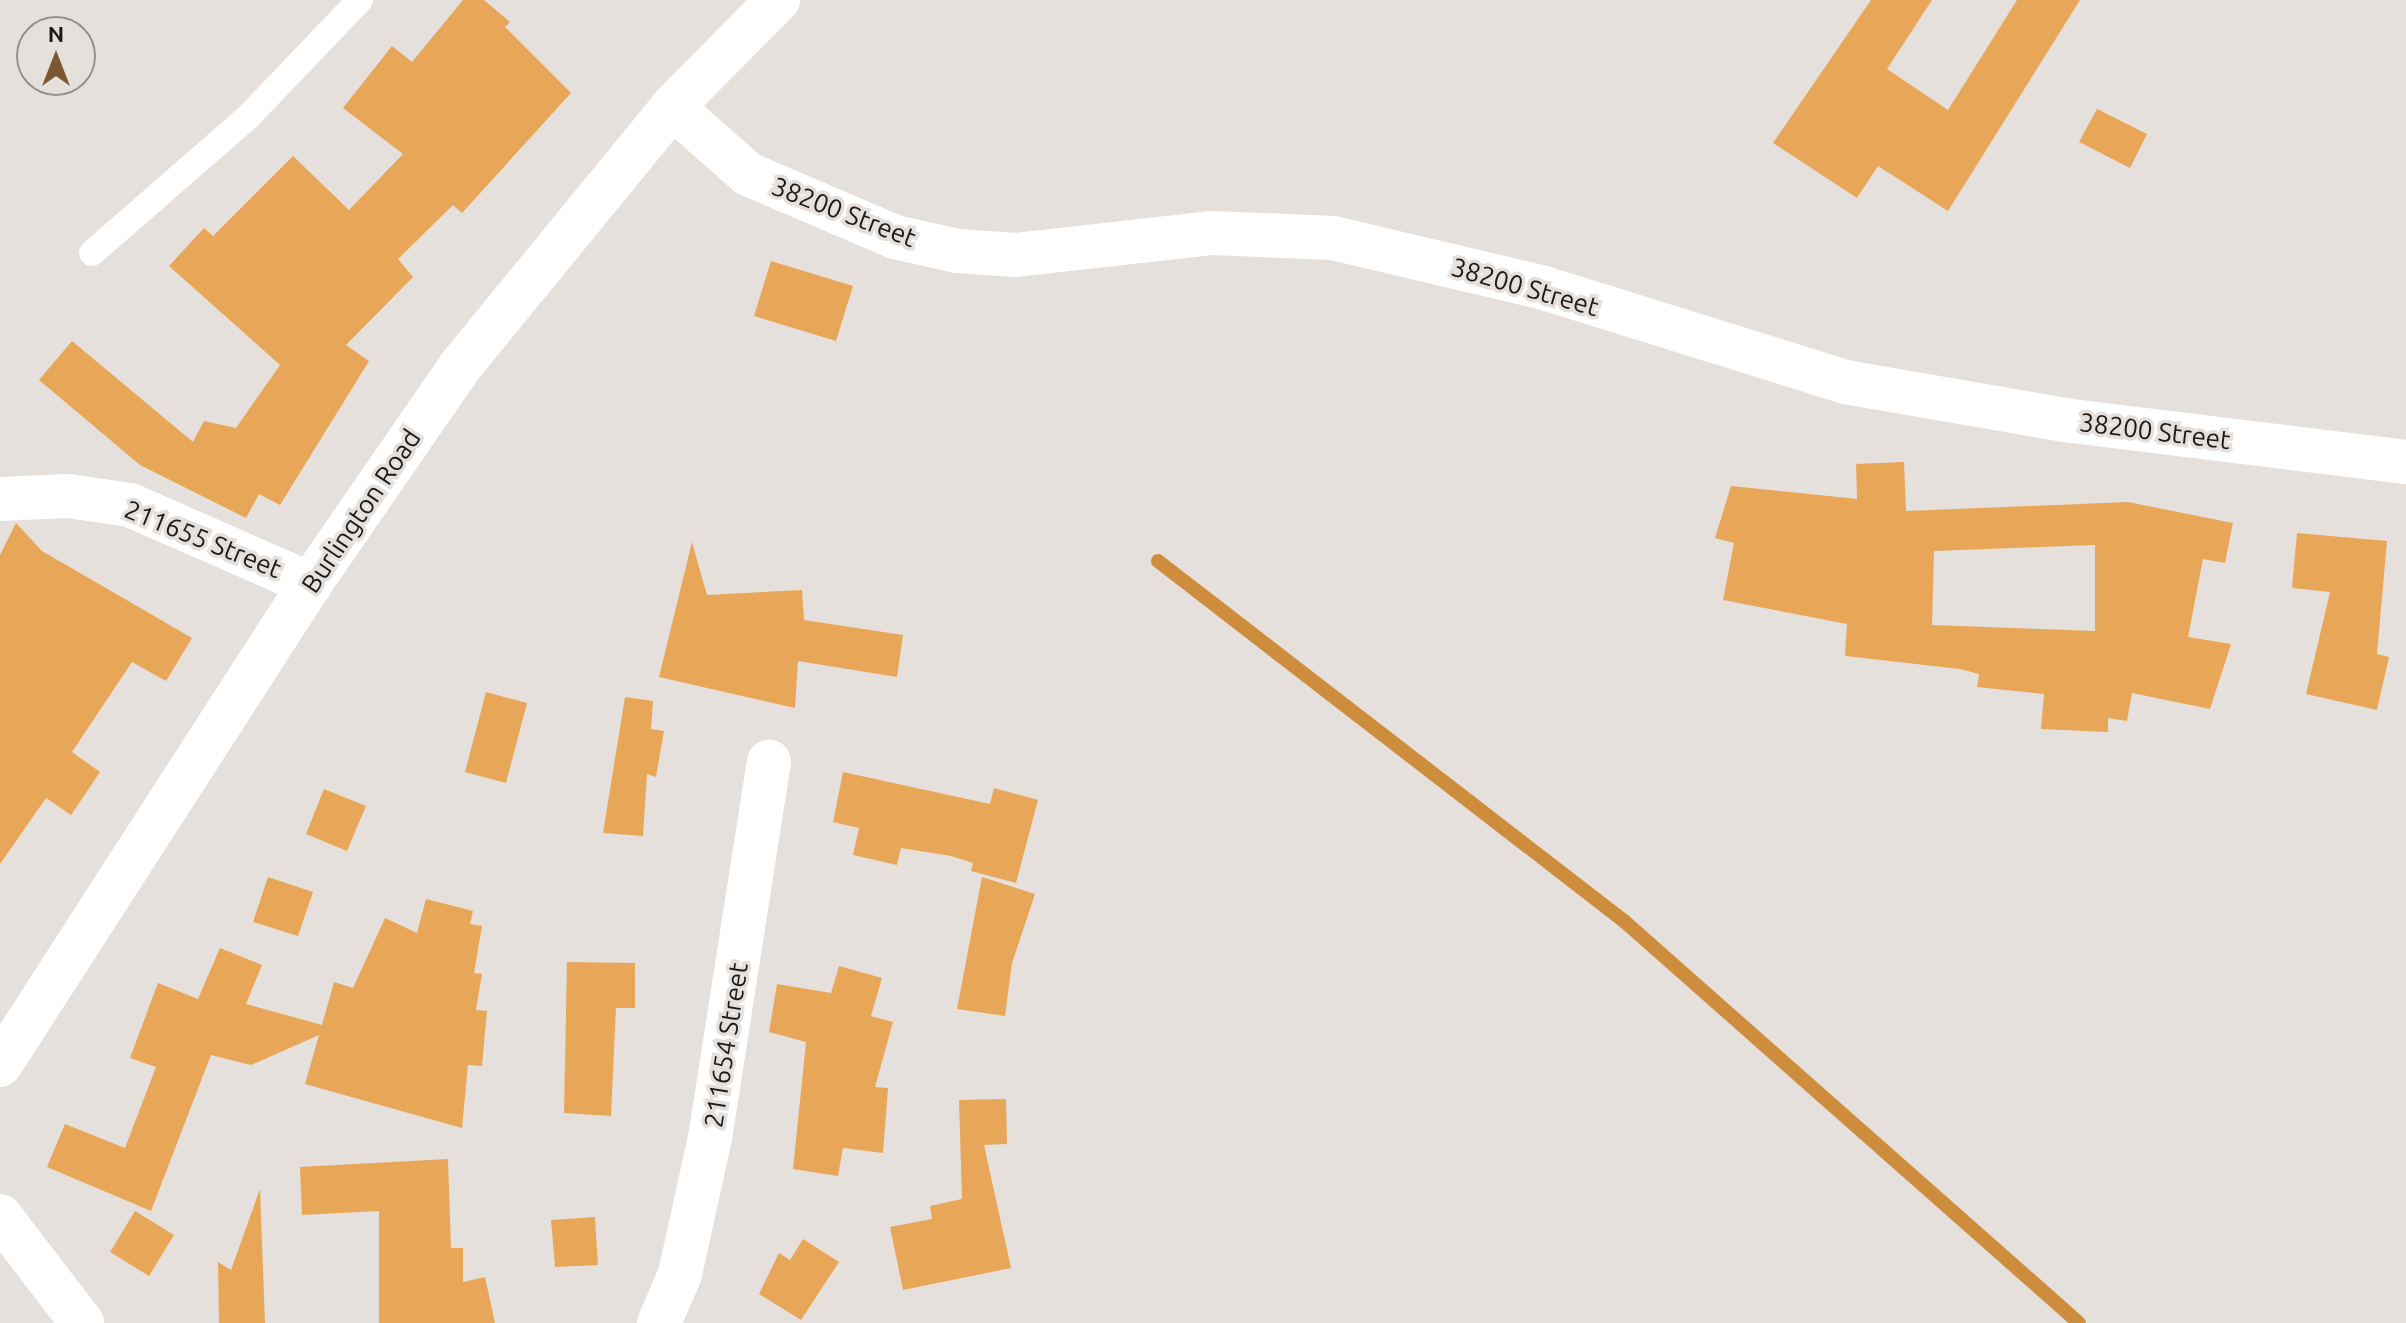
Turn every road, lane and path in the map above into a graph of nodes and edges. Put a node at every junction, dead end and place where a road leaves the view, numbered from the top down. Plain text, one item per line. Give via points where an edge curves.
1 (360, 0) edge
2 (778, 0) edge
3 (672, 107) junction
4 (92, 253) dead end
5 (2406, 462) edge
6 (0, 499) edge
7 (310, 584) junction
8 (769, 762) dead end
9 (0, 1065) edge
10 (0, 1216) edge
11 (82, 1323) edge
12 (659, 1323) edge

1 - 4 lane via 249,116
2 - 3 street, Burlington Road
3 - 5 street, 38200 Street via 748,174 895,237 957,251 1016,255 1211,233 1333,238 1544,288 1704,344 1845,382 2064,420
3 - 7 street, Burlington Road via 462,364
6 - 7 street, 211655 Street via 68,496 130,505
7 - 9 street, Burlington Road
8 - 12 street, 211654 Street via 710,1138 680,1274
10 - 11 street

